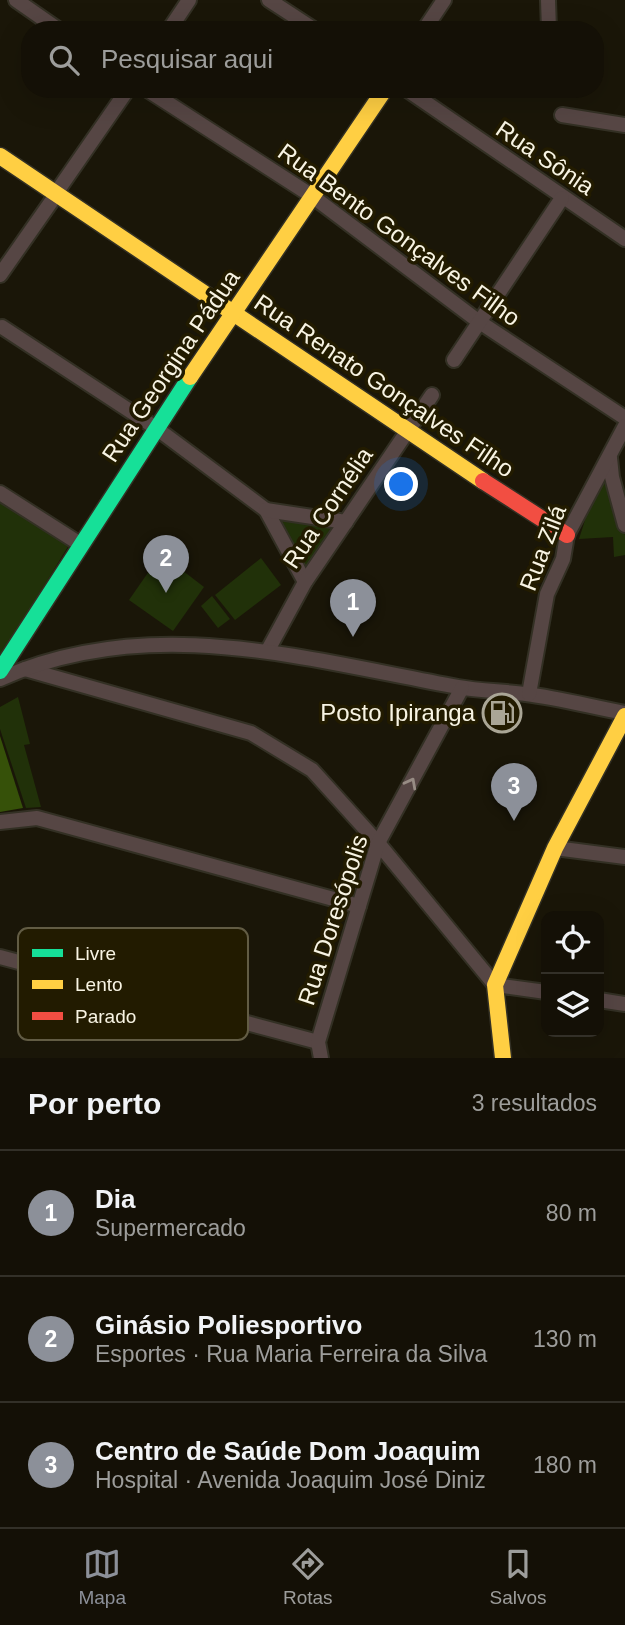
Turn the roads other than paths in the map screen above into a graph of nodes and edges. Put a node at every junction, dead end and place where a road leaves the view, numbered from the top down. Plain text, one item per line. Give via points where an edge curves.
1 (16, 0) edge
2 (189, 0) edge
3 (269, 0) edge
4 (444, 0) edge
5 (548, 0) edge
6 (46, 21) edge
7 (175, 21) edge
8 (301, 21) edge
9 (430, 21) edge
10 (548, 21) edge
11 (122, 98) edge
12 (160, 98) edge
13 (379, 98) edge
14 (419, 98) edge
15 (562, 115) dead end
16 (625, 125) edge
17 (0, 156) edge
18 (312, 196) junction
19 (53, 198) junction
20 (562, 198) junction
21 (625, 239) edge
22 (0, 275) edge
23 (234, 312) junction
24 (478, 321) junction
25 (2, 327) dead end
26 (454, 360) dead end
27 (432, 395) dead end
28 (625, 418) edge
29 (625, 426) edge
30 (156, 428) junction
31 (406, 432) junction
32 (610, 457) junction
33 (0, 493) edge
34 (266, 510) junction
35 (346, 522) junction
36 (625, 525) edge
37 (567, 535) junction
38 (80, 544) junction
39 (305, 582) junction
40 (268, 650) junction
41 (25, 669) junction
42 (0, 671) edge
43 (0, 679) edge
44 (462, 688) junction
45 (529, 694) junction
46 (625, 715) edge
47 (0, 822) edge
48 (378, 843) junction
49 (555, 848) junction
50 (625, 857) edge
51 (359, 906) junction
52 (0, 957) edge
53 (18, 962) edge
54 (495, 985) junction
55 (541, 991) edge
56 (604, 1001) edge
57 (625, 1004) edge
58 (248, 1023) edge
59 (318, 1042) junction
60 (320, 1058) edge
61 (503, 1058) edge

1 - 6 street
2 - 7 street
3 - 8 street
4 - 9 street
5 - 10 street
11 - 19 street
12 - 18 street, Rua Bento Gonçalves Filho
13 - 18 street, Rua Georgina Pádua
14 - 20 street, Rua Sônia
15 - 16 street
17 - 19 street, Rua Renato Gonçalves Filho
18 - 23 street, Rua Georgina Pádua
18 - 24 street, Rua Bento Gonçalves Filho
19 - 22 street
19 - 23 street, Rua Renato Gonçalves Filho
20 - 21 street, Rua Sônia
20 - 24 street
23 - 30 street, Rua Georgina Pádua
23 - 31 street, Rua Renato Gonçalves Filho
24 - 26 street
24 - 28 street, Rua Bento Gonçalves Filho
25 - 30 street
27 - 31 street, Rua Cornélia
29 - 32 street, Rua Zilá
30 - 34 street
30 - 38 street, Rua Georgina Pádua
31 - 35 street, Rua Cornélia
31 - 37 street, Rua Renato Gonçalves Filho
32 - 36 street
32 - 37 street, Rua Zilá
33 - 38 street
34 - 35 street
34 - 39 street
35 - 39 street, Rua Cornélia
37 - 45 street, Rua Zilá via 563,559 547,594
38 - 42 street, Rua Georgina Pádua
39 - 40 street, Rua Cornélia
40 - 41 street via 110,646
40 - 44 street
41 - 43 street
41 - 48 street via 251,733 312,770
44 - 45 street
48 -> 44 street, Rua Doresópolis
45 - 46 street
46 - 49 street
47 - 51 street via 37,818
48 - 51 street, Rua Doresópolis
48 - 54 street
49 - 50 street
49 - 54 street
51 - 59 street, Rua Doresópolis
52 - 53 street
54 - 55 street
54 - 61 street
56 - 57 street
58 - 59 street
59 - 60 street, Rua Doresópolis

